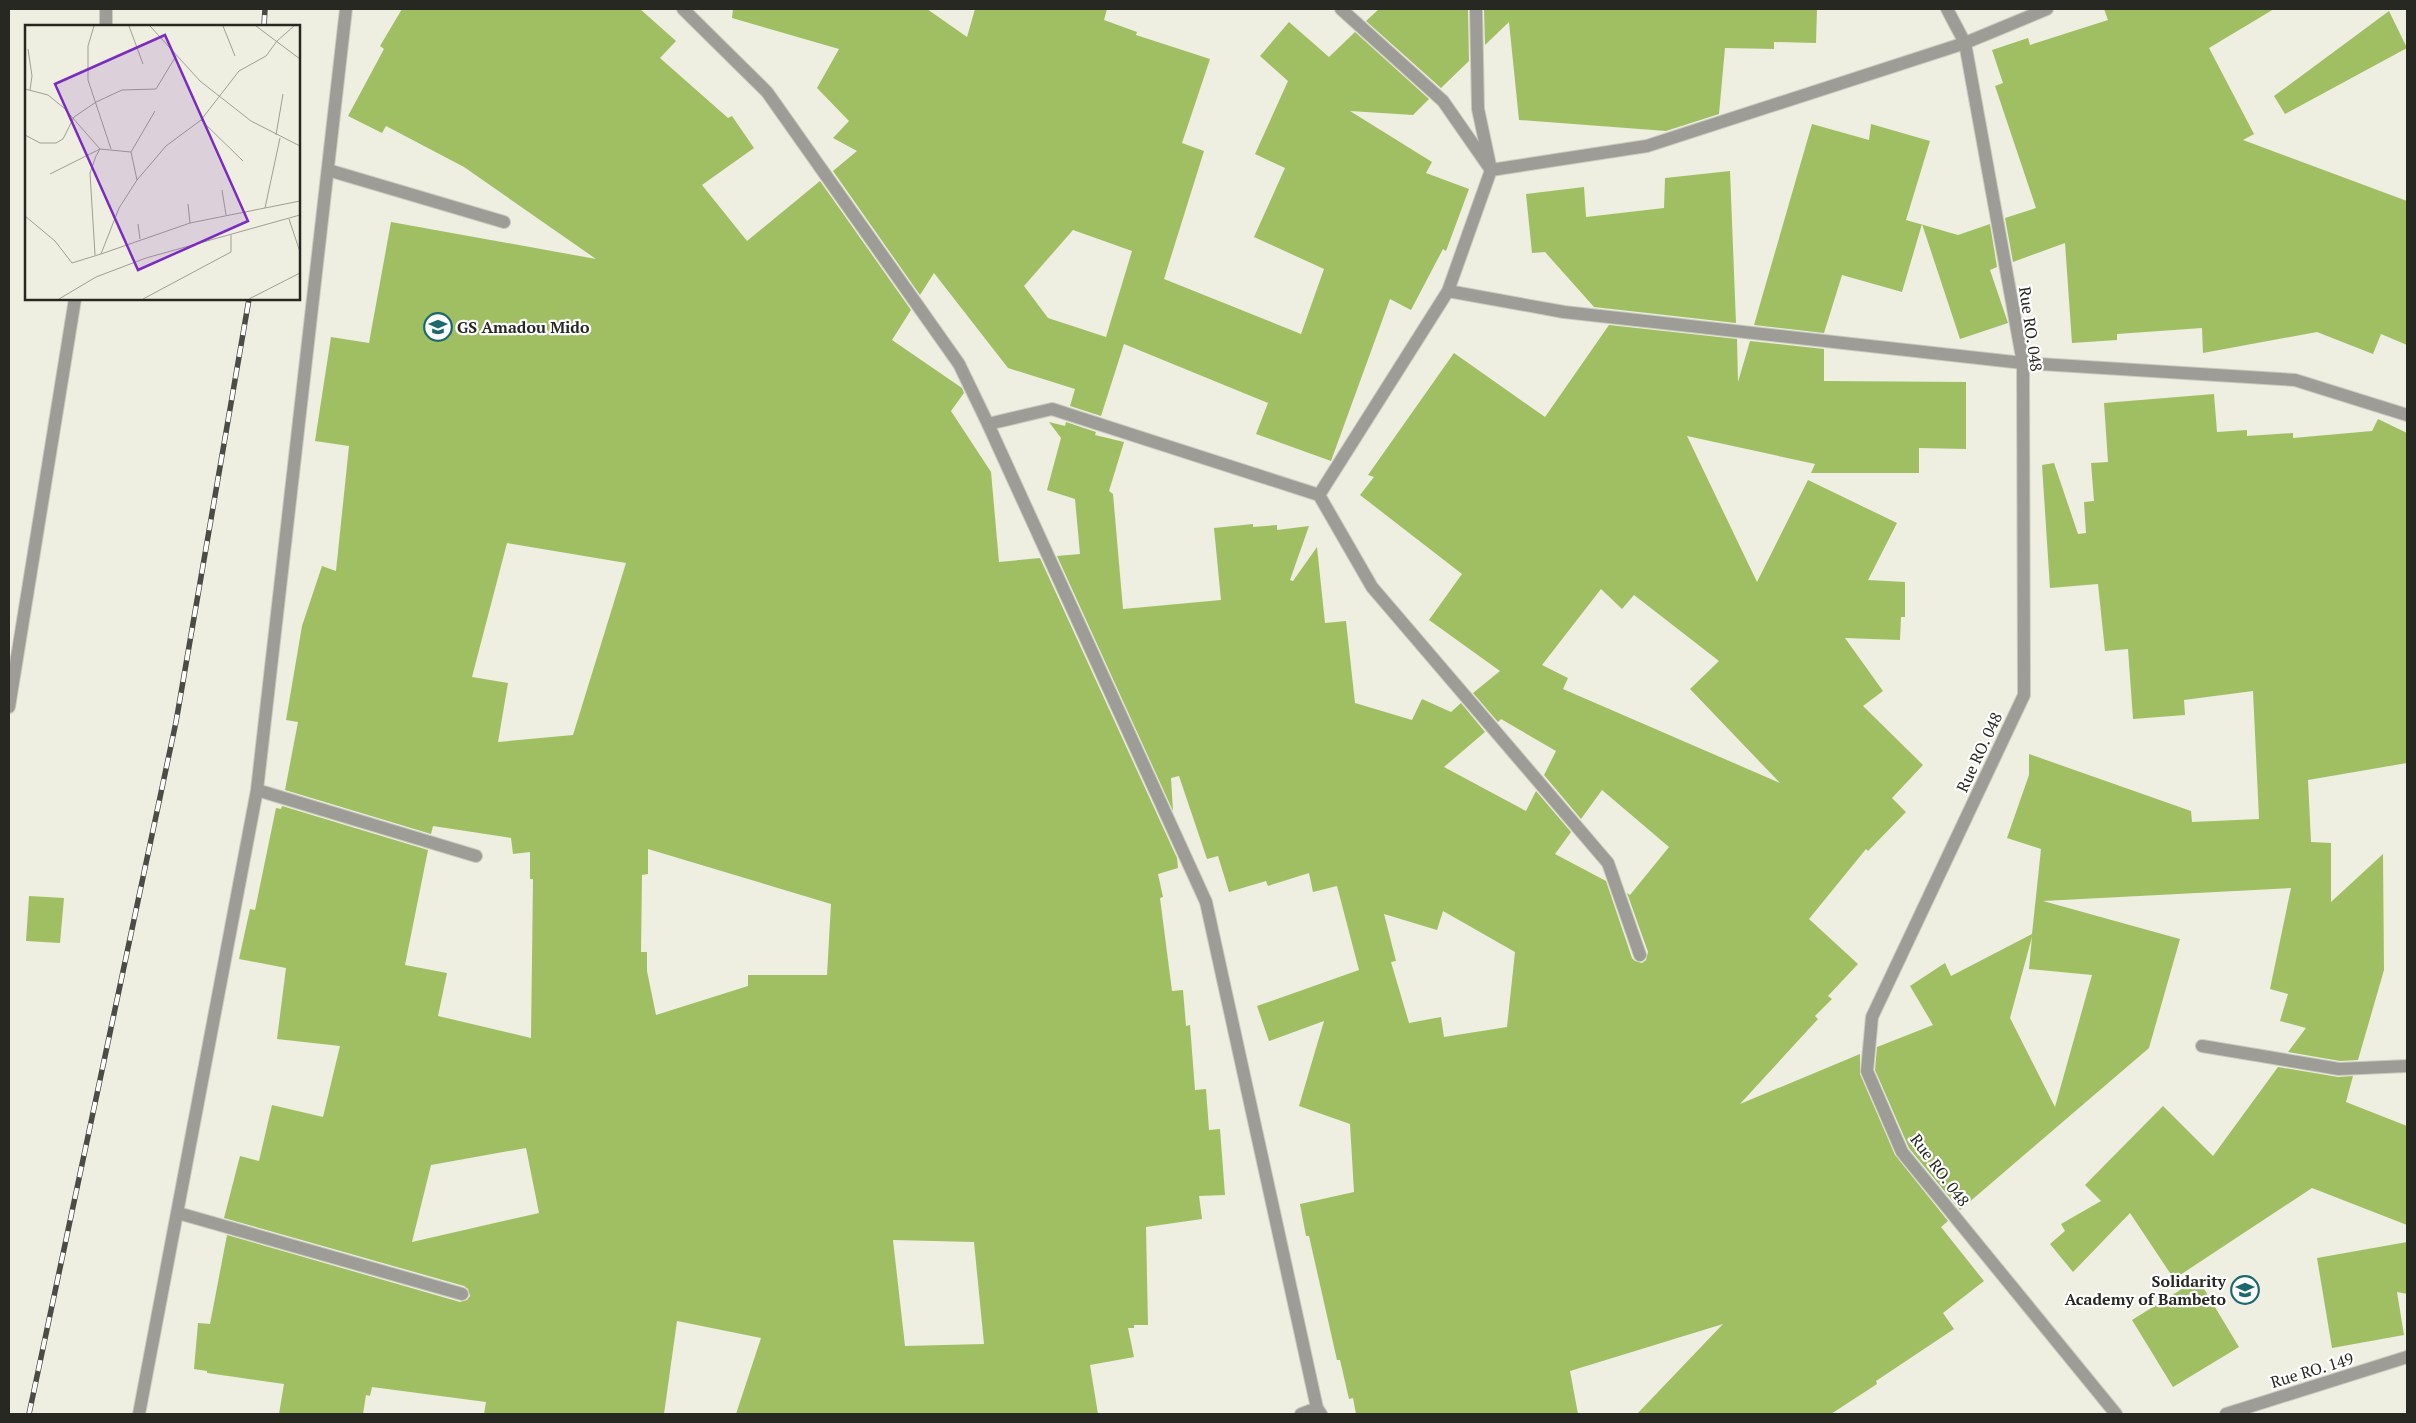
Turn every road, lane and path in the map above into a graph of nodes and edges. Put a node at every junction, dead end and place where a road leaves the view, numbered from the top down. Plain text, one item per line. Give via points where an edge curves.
1 (106, 9) edge
2 (346, 9) edge
3 (683, 9) edge
4 (1341, 9) edge
5 (1476, 9) edge
6 (1947, 9) edge
7 (2047, 9) edge
8 (106, 25) edge
9 (1965, 43) junction
10 (328, 170) junction
11 (1491, 170) junction
12 (504, 222) dead end
13 (1448, 291) junction
14 (75, 300) edge
15 (2023, 363) junction
16 (2407, 415) edge
17 (988, 424) junction
18 (1319, 495) junction
19 (9, 707) edge
20 (257, 790) junction
21 (476, 856) dead end
22 (1640, 955) dead end
23 (2202, 1046) dead end
24 (2407, 1066) edge
25 (178, 1212) junction
26 (462, 1294) dead end
27 (2407, 1358) edge
28 (1319, 1411) edge
29 (139, 1414) edge
30 (1301, 1414) edge
31 (2116, 1414) edge
32 (2226, 1414) edge

1 - 8 street
2 - 10 street
3 - 17 street via 767,92 959,364
4 - 11 street via 1443,100
5 - 11 street via 1478,109
6 - 9 street, Rue RO. 048
7 - 9 street
9 - 11 street via 1647,146
9 - 15 street, Rue RO. 048
10 - 12 street
10 - 20 street
11 - 13 street
13 - 15 street via 1564,312
13 - 18 street
14 - 19 street
15 - 16 street via 2295,380
15 - 31 street, Rue RO. 048 via 2024,695 1872,1017 1867,1071 1902,1152
17 - 18 street via 1052,409
17 - 28 street via 1206,902
18 - 22 street via 1372,587 1608,863
20 - 21 street
20 - 25 street
23 - 24 street via 2339,1069
25 - 26 street
25 - 29 street
27 - 32 street, Rue RO. 149
28 - 30 street

